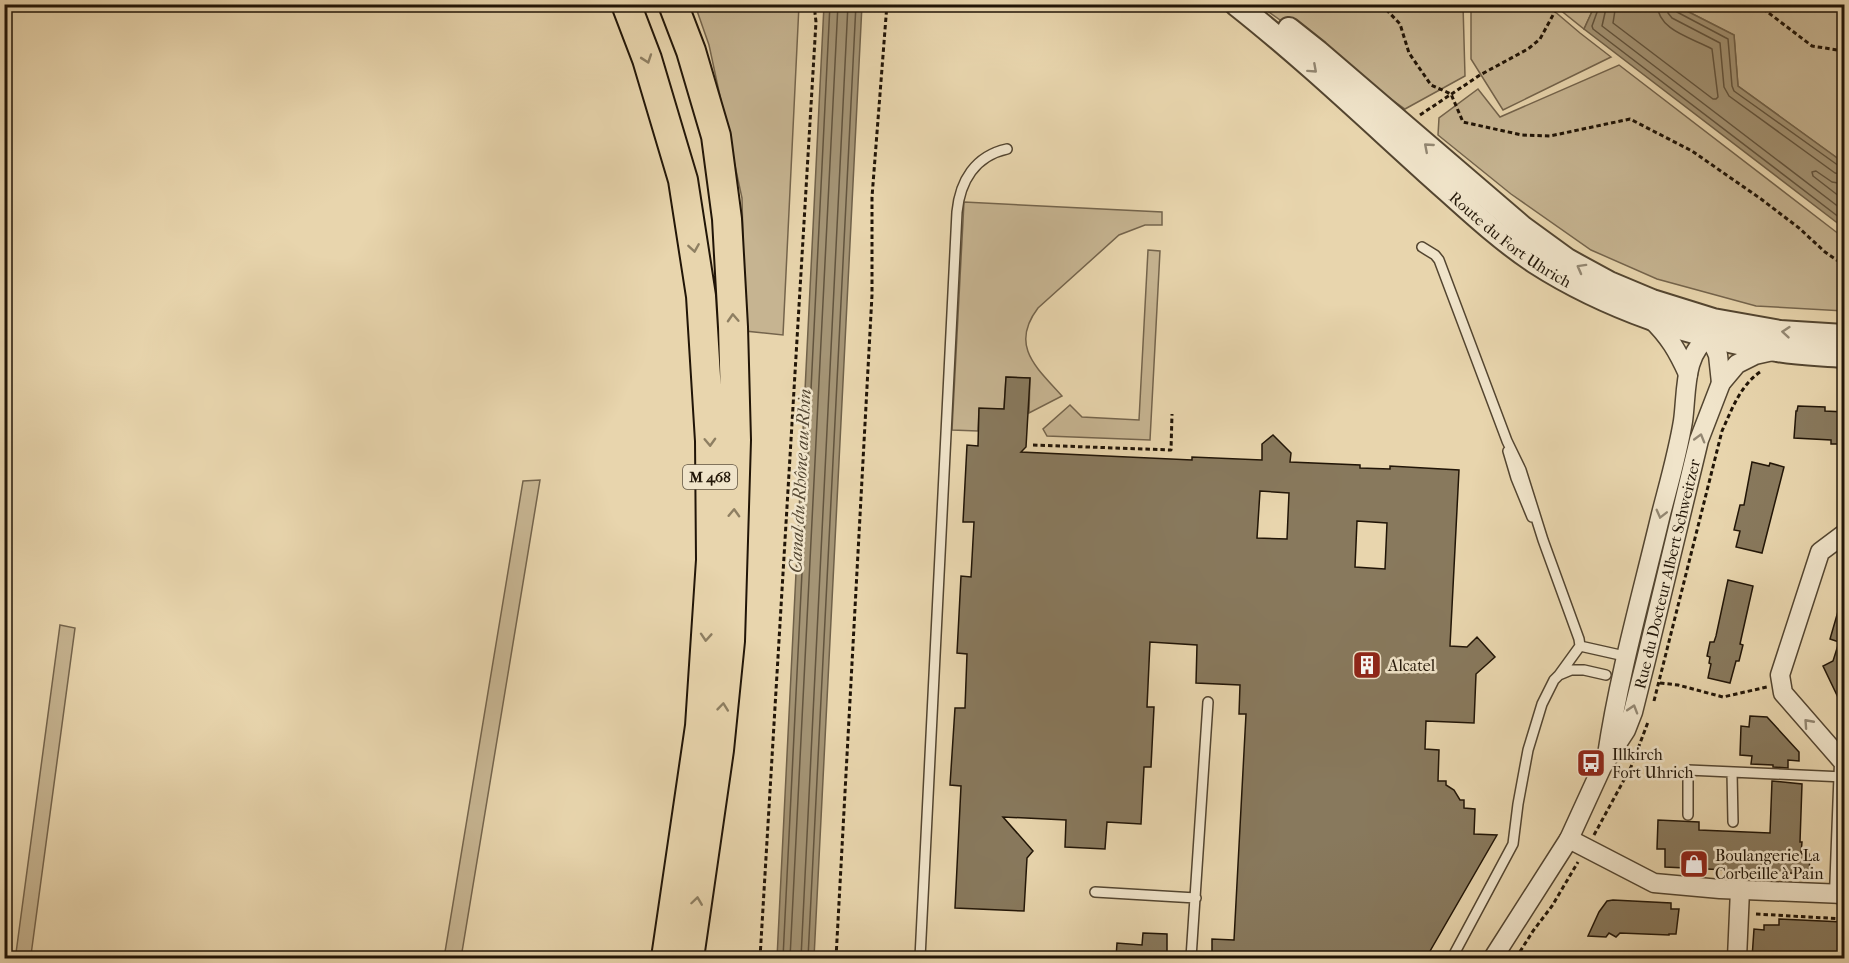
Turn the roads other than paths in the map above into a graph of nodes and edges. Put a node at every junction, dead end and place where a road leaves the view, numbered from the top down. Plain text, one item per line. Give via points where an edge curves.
1 (626, 4) edge
2 (673, 4) edge
3 (1236, 4) edge
4 (1257, 4) edge
5 (1007, 149) dead end
6 (1422, 247) dead end
7 (1649, 317) junction
8 (1712, 329) junction
9 (1845, 336) edge
10 (1778, 350) junction
11 (1845, 356) edge
12 (1688, 374) junction
13 (1720, 383) junction
14 (1845, 534) edge
15 (1580, 646) junction
16 (1626, 657) junction
17 (1646, 660) junction
18 (1559, 675) junction
19 (1606, 675) dead end
20 (1208, 702) dead end
21 (1606, 760) junction
22 (1732, 772) junction
23 (1844, 777) edge
24 (1688, 815) dead end
25 (1734, 822) dead end
26 (1569, 839) junction
27 (1740, 890) junction
28 (1095, 892) dead end
29 (1842, 894) edge
30 (1196, 898) junction
31 (666, 958) edge
32 (689, 958) edge
33 (920, 958) edge
34 (1191, 958) edge
35 (1452, 958) edge
36 (1493, 958) edge
37 (1737, 958) edge

1 -> 31 main road, M 468 via 647,58 683,180 701,296 710,441 711,560 700,726
32 -> 2 main road, M 468 via 719,750 730,641 736,440 727,219 716,136 692,51
3 -> 7 street, Route du Fort Uhrich via 1492,230 1580,287
8 -> 4 street, Route du Fort Uhrich via 1567,260 1523,228
5 - 33 lane via 989,156 970,171 959,193
6 - 15 lane via 1439,260 1521,470
7 - 8 street, Route du Fort Uhrich
7 - 12 street via 1667,333
9 -> 8 street, Route du Fort Uhrich
8 - 10 street, Route du Fort Uhrich
8 - 12 street, Rue du Docteur Albert Schweitzer via 1693,356
8 - 13 street, Rue du Docteur Albert Schweitzer
10 - 11 street, Route du Fort Uhrich
10 - 13 street, Rue du Docteur Albert Schweitzer via 1737,364
12 -> 16 street, Rue du Docteur Albert Schweitzer via 1680,436
17 -> 13 street, Rue du Docteur Albert Schweitzer via 1699,440
23 -> 14 street via 1844,763 1783,693 1780,684 1781,666 1820,552
15 - 16 lane
15 - 18 lane
16 - 17 lane
16 - 21 street, Rue du Docteur Albert Schweitzer
21 -> 17 street, Rue du Docteur Albert Schweitzer via 1626,730
18 - 19 lane via 1584,670
18 - 35 lane via 1542,704 1528,750 1513,844
20 - 30 lane
21 - 26 street, Rue du Docteur Albert Schweitzer
22 - 23 lane
22 - 24 lane via 1688,770
22 - 25 lane
23 - 29 street
26 - 27 street via 1654,883
26 - 36 street, Rue du Docteur Albert Schweitzer
27 - 29 street
27 - 37 street
28 - 30 lane
30 - 34 lane

